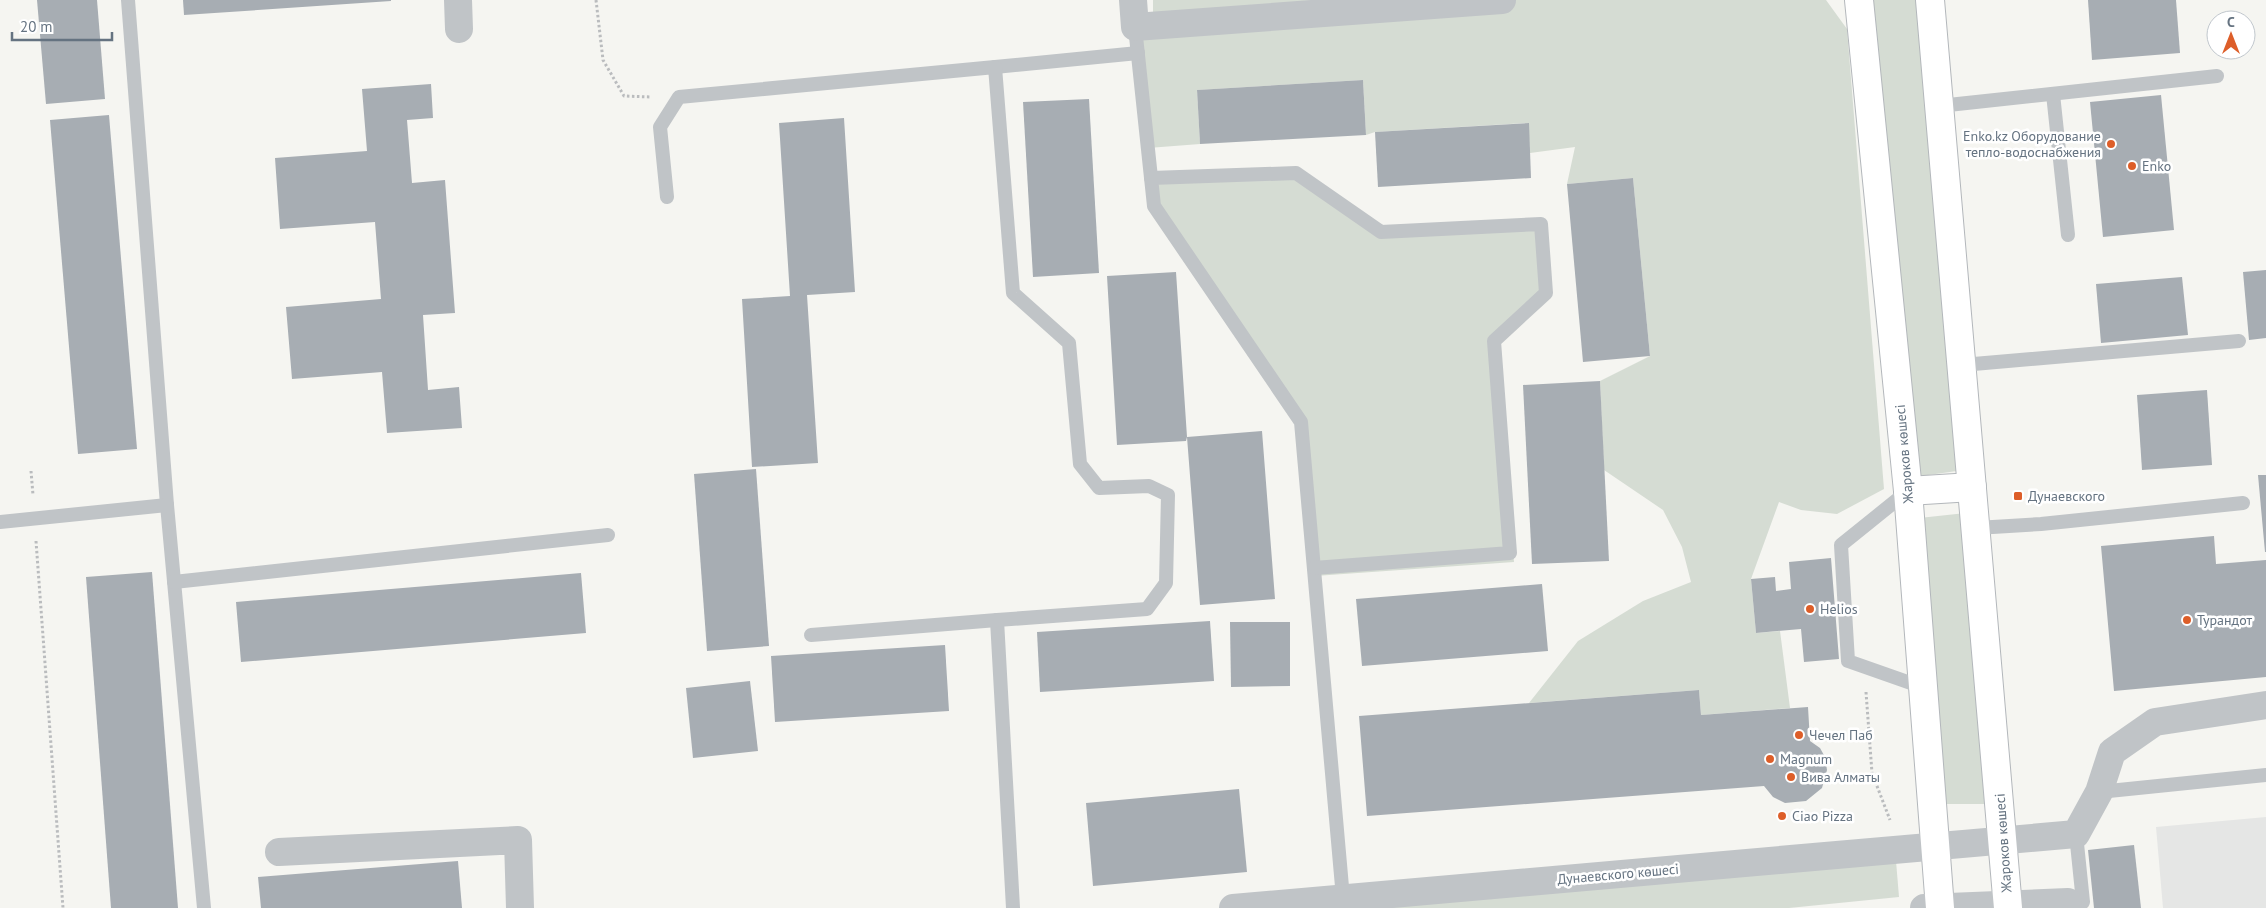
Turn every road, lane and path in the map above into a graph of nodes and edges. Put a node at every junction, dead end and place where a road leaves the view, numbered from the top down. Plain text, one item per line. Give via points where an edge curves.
1 (128, 0) edge
2 (458, 0) edge
3 (596, 0) edge
4 (1133, 0) edge
5 (1502, 0) edge
6 (1859, 0) edge
7 (1930, 0) edge
8 (459, 29) dead end
9 (1137, 40) junction
10 (995, 67) junction
11 (2217, 76) dead end
12 (2053, 94) junction
13 (679, 97) junction
14 (1939, 106) junction
15 (1151, 178) junction
16 (666, 197) dead end
17 (2068, 235) dead end
18 (2240, 341) dead end
19 (1962, 365) junction
20 (31, 471) dead end
21 (1972, 487) junction
22 (1908, 491) junction
23 (2243, 503) dead end
24 (167, 505) junction
25 (34, 519) junction
26 (0, 522) edge
27 (1976, 528) junction
28 (608, 535) dead end
29 (1314, 568) junction
30 (174, 582) junction
31 (997, 620) junction
32 (811, 635) dead end
33 (1864, 667) junction
34 (1922, 687) junction
35 (2266, 705) edge
36 (2266, 774) edge
37 (2099, 792) junction
38 (1892, 826) dead end
39 (2070, 834) junction
40 (2003, 841) junction
41 (1934, 847) junction
42 (279, 852) dead end
43 (1344, 898) junction
44 (2078, 904) edge
45 (2008, 906) edge
46 (63, 908) edge
47 (204, 908) edge
48 (520, 908) edge
49 (1013, 908) edge
50 (1233, 908) edge
51 (1935, 908) edge

1 - 24 lane
2 - 8 street
3 - 13 path via 603,60 624,96
4 - 9 street
5 - 9 street
6 - 22 main road, Жароков көшесі
7 - 14 main road, Жароков көшесі
9 - 10 lane
9 - 15 lane
10 - 13 lane
10 - 31 lane via 1013,293 1069,343 1080,464 1099,488 1149,486 1168,495 1166,583 1147,609
11 - 12 lane
12 - 14 lane
12 - 17 lane
13 - 16 lane via 660,127
14 - 19 main road, Жароков көшесі
15 - 29 lane via 1154,206 1301,422
15 - 29 lane via 1296,173 1381,232 1541,224 1546,293 1494,341 1510,554
18 - 19 lane
19 - 21 main road, Жароков көшесі
20 - 25 path
21 - 22 main road
21 - 27 main road, Жароков көшесі
22 - 33 lane via 1841,545 1848,661
22 - 34 main road, Жароков көшесі
23 - 27 lane
24 - 25 lane
24 - 30 lane
25 - 26 lane
25 - 46 path
27 - 40 main road, Жароков көшесі
28 - 30 lane
29 - 43 lane
30 - 47 lane
31 - 32 lane
31 - 49 lane
33 - 34 lane
33 - 38 path via 1872,773
34 - 41 main road, Жароков көшесі
35 - 37 street via 2155,722 2112,752
36 - 37 lane
37 - 39 street
39 - 40 street, Дунаевского көшесі
39 - 44 lane
40 - 41 street, Дунаевского көшесі
40 - 45 main road, Жароков көшесі
41 - 43 street, Дунаевского көшесі
41 - 51 main road, Жароков көшесі
42 - 48 street via 518,840
43 - 50 street, Дунаевского көшесі
44 - 45 street
45 - 51 street

